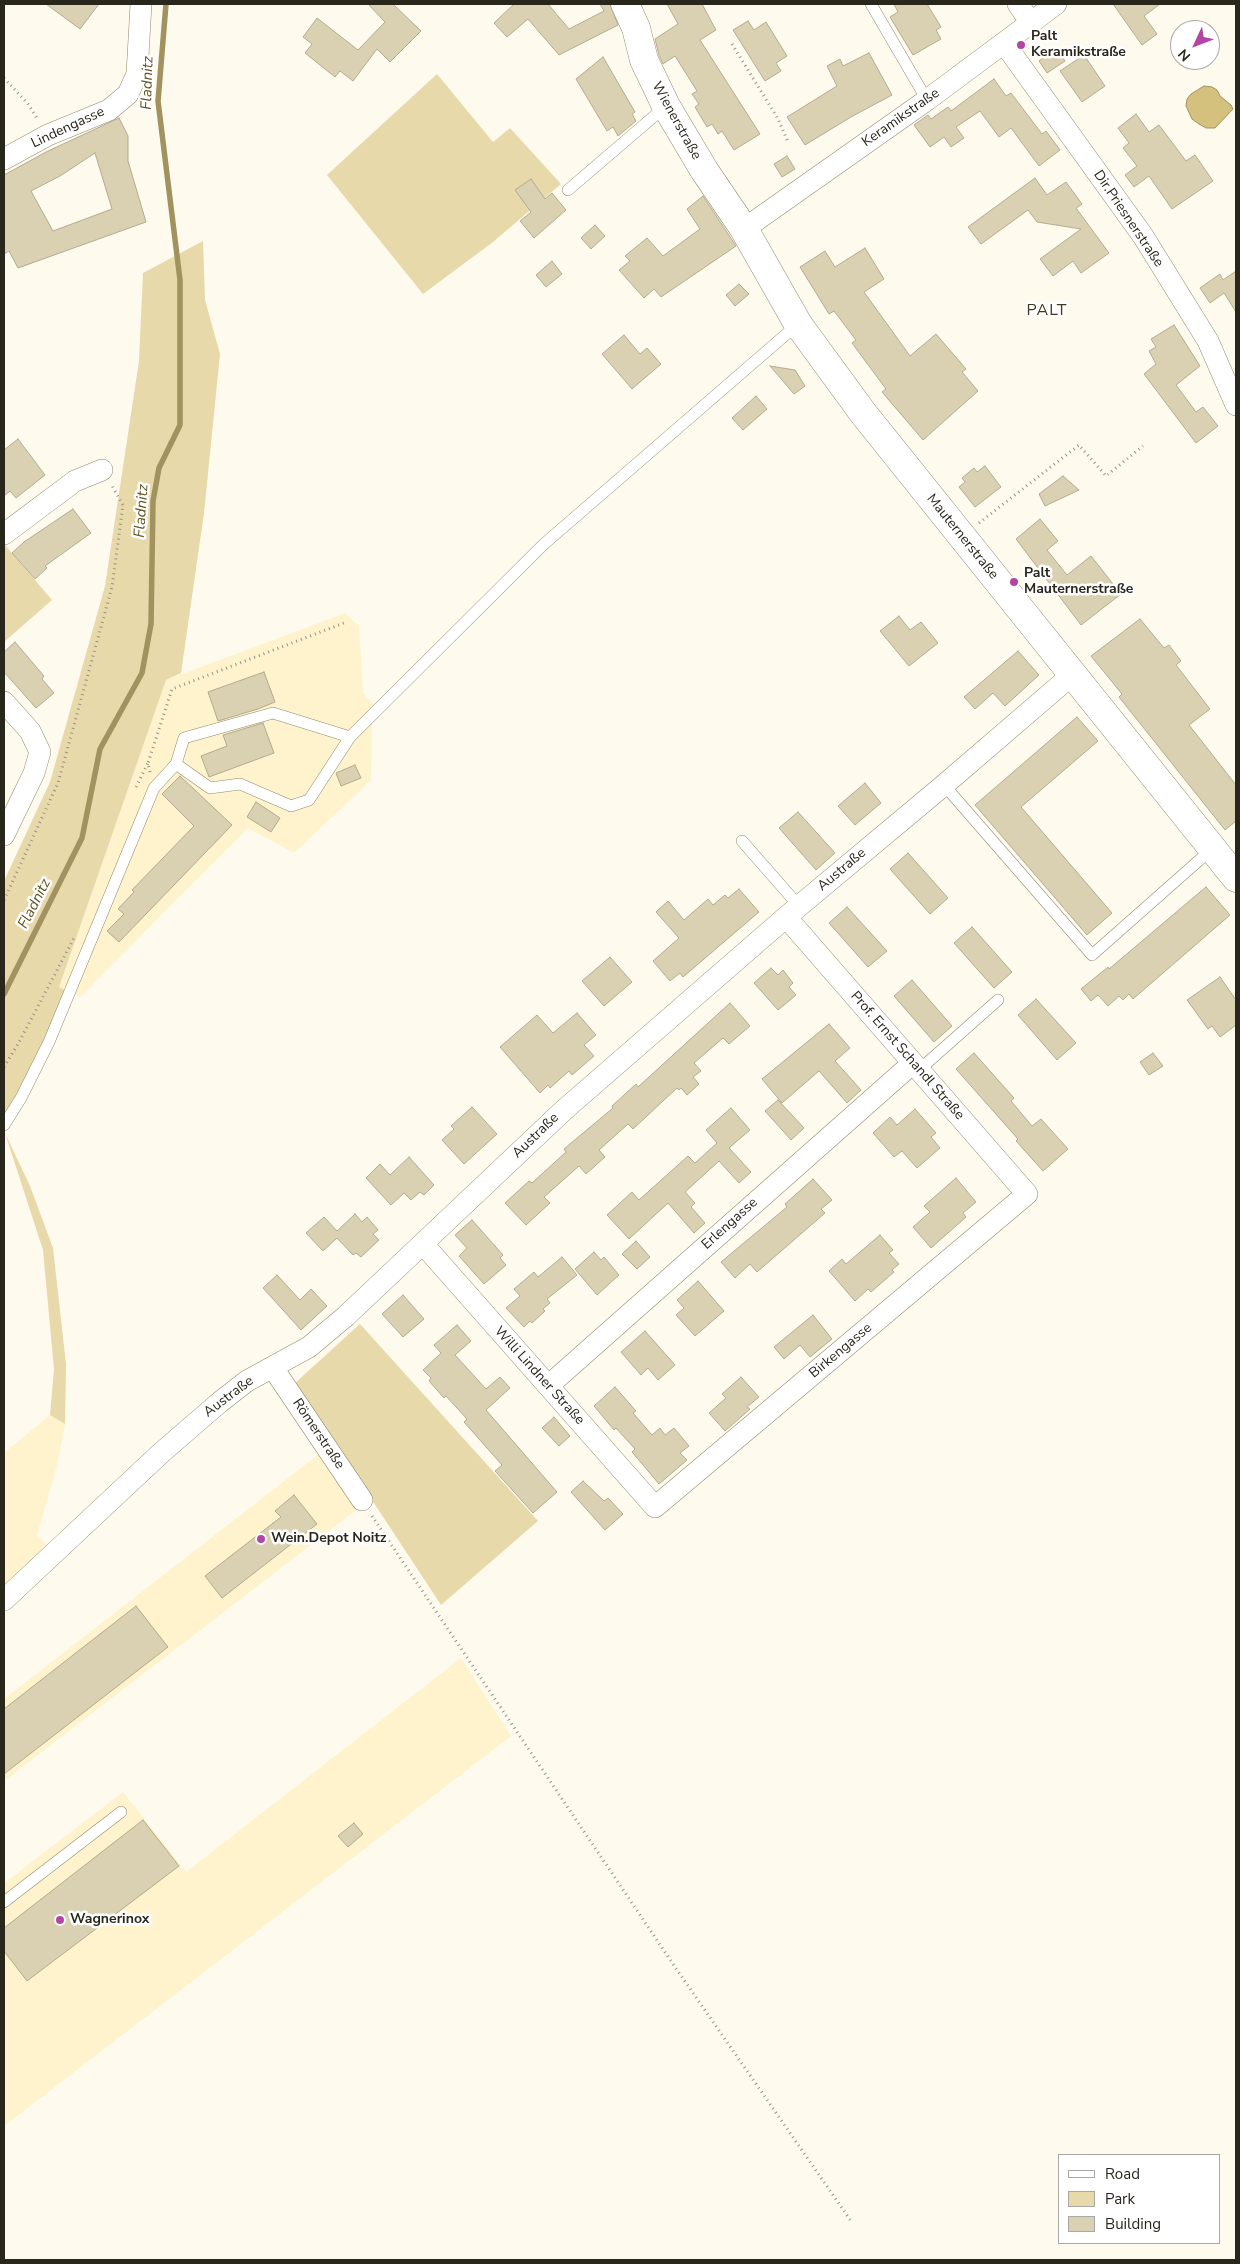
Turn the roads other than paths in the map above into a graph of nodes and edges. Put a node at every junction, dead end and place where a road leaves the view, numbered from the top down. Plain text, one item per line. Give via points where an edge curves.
1 (140, 4) edge
2 (625, 4) edge
3 (871, 4) edge
4 (1018, 4) edge
5 (1056, 4) edge
6 (1031, 23) junction
7 (1004, 42) junction
8 (927, 100) junction
9 (666, 106) junction
10 (4, 159) edge
11 (568, 190) dead end
12 (744, 229) junction
13 (798, 324) junction
14 (1236, 405) edge
15 (102, 470) road end
16 (4, 534) edge
17 (1073, 674) junction
18 (4, 702) edge
19 (350, 737) junction
20 (176, 764) junction
21 (944, 785) junction
22 (4, 835) edge
23 (742, 840) dead end
24 (1228, 863) edge
25 (792, 911) junction
26 (998, 1000) dead end
27 (916, 1066) junction
28 (4, 1125) edge
29 (1028, 1194) joint
30 (423, 1244) junction
31 (273, 1368) junction
32 (548, 1386) junction
33 (362, 1500) road end
34 (655, 1507) joint
35 (4, 1600) edge
36 (121, 1812) dead end
37 (4, 1902) edge

1 - 10 street, Lindengasse via 137,74 128,94 109,110 48,135
2 - 9 street, Wienerstraße via 636,28 644,60
3 - 8 lane
4 - 6 street
5 - 6 street, Keramikstraße
6 - 7 street, Keramikstraße
7 - 8 street, Keramikstraße
7 - 14 street, Dir.Priesnerstraße via 1143,236 1208,341
8 - 12 street, Keramikstraße
9 - 11 lane
9 - 12 street, Wienerstraße
12 - 13 street, Mauternerstraße
13 - 17 street, Mauternerstraße via 863,413
13 - 19 lane via 544,544
15 - 16 street via 76,481
17 - 21 street, Austraße
17 - 24 street, Mauternerstraße
18 - 22 street via 30,731 40,752 34,773
19 - 20 lane via 273,712 184,738
19 - 20 lane via 309,800 291,806 240,784 210,788
20 - 28 lane via 154,788 49,1042
21 - 24 lane via 1092,955
21 - 25 street, Austraße
23 - 25 lane
25 - 27 street, Prof. Ernst Schandl Straße
25 - 30 street, Austraße via 564,1110
26 - 27 lane
27 - 29 street, Prof. Ernst Schandl Straße
27 - 32 street, Erlengasse
29 - 34 street, Birkengasse
30 - 31 street, Austraße via 309,1347
30 - 32 street, Willi Lindner Straße
31 - 33 street, Römerstraße
31 - 35 street, Austraße via 246,1381 220,1402 153,1460
32 - 34 street, Willi Lindner Straße
36 - 37 lane

